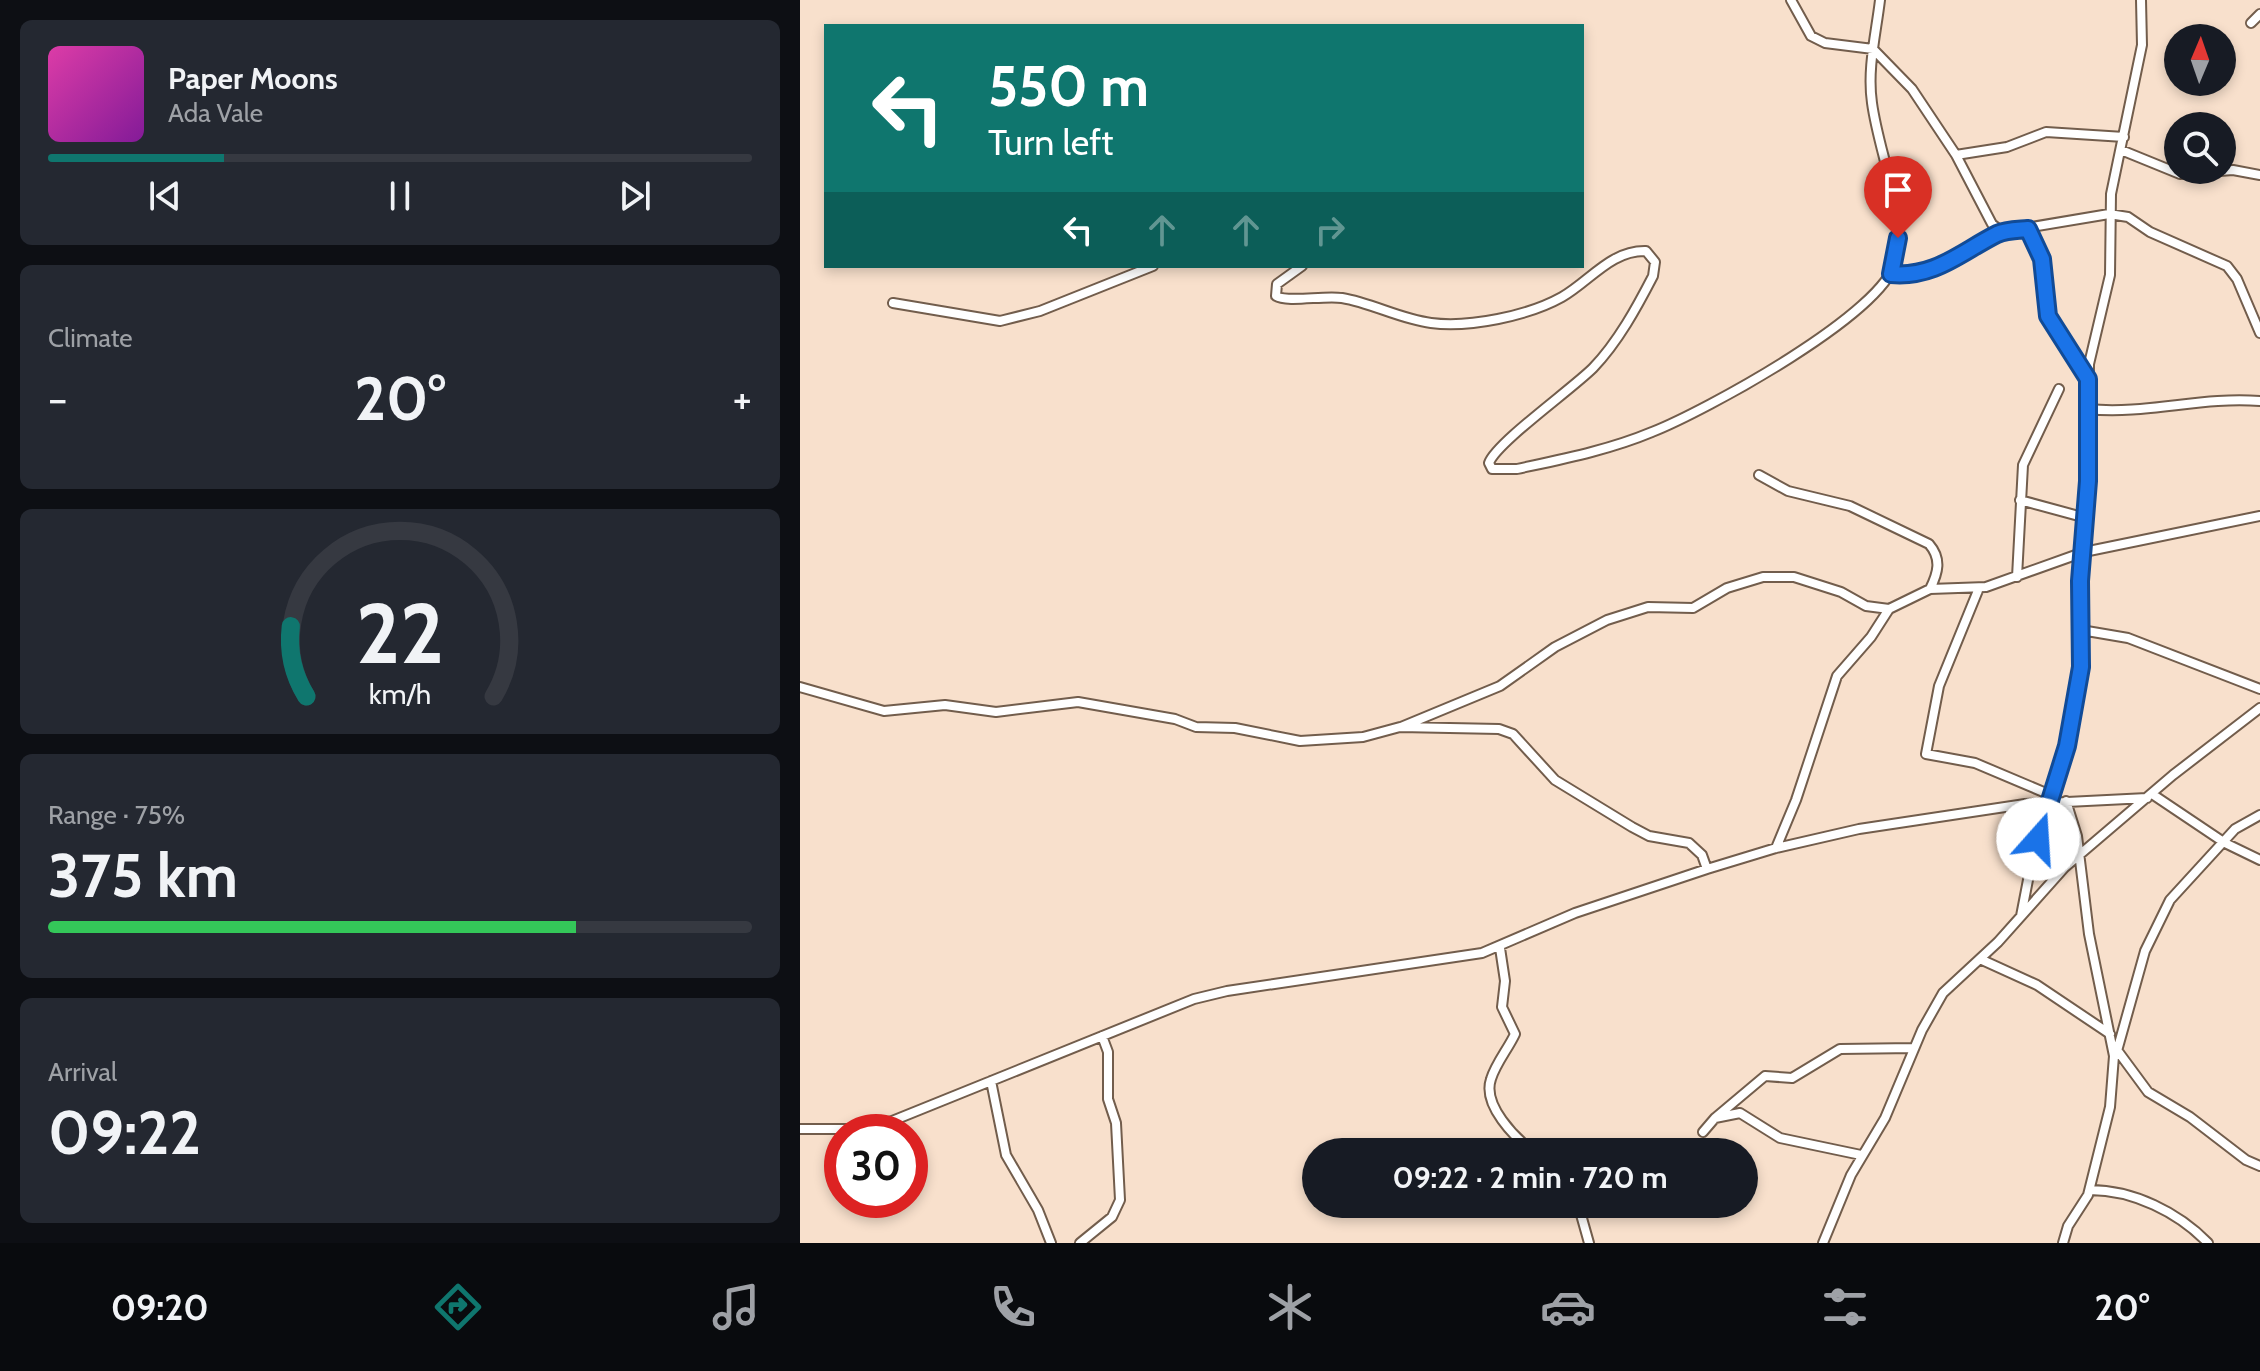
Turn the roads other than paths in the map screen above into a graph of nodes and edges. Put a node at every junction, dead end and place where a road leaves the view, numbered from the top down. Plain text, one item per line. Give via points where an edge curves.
1 (1791, 0) edge
2 (1880, 0) edge
3 (2141, 0) edge
4 (2260, 14) edge
5 (2251, 23) dead end
6 (1873, 49) junction
7 (2124, 137) junction
8 (2121, 150) junction
9 (1956, 155) junction
10 (2260, 175) edge
11 (2109, 214) junction
12 (2028, 229) junction
13 (2002, 232) junction
14 (1148, 268) edge
15 (1299, 268) edge
16 (1891, 274) junction
17 (893, 303) dead end
18 (2260, 333) edge
19 (2088, 379) junction
20 (2059, 389) dead end
21 (2260, 401) edge
22 (2088, 409) junction
23 (1759, 475) dead end
24 (2020, 500) junction
25 (2260, 516) edge
26 (2086, 518) junction
27 (2084, 552) junction
28 (2017, 577) junction
29 (1979, 588) junction
30 (1930, 589) junction
31 (1889, 609) junction
32 (2081, 630) junction
33 (800, 687) edge
34 (2260, 689) edge
35 (2260, 708) edge
36 (1400, 727) junction
37 (2149, 796) junction
38 (2052, 799) junction
39 (2066, 801) junction
40 (2260, 815) edge
41 (2225, 843) junction
42 (1776, 848) junction
43 (2081, 854) junction
44 (2260, 860) edge
45 (1707, 869) junction
46 (2021, 916) junction
47 (1500, 948) junction
48 (1980, 959) junction
49 (2111, 1034) junction
50 (1102, 1036) junction
51 (1914, 1048) junction
52 (2115, 1049) junction
53 (991, 1081) junction
54 (1715, 1118) junction
55 (800, 1129) edge
56 (1703, 1132) dead end
57 (1518, 1138) edge
58 (1861, 1155) junction
59 (2260, 1166) edge
60 (2090, 1190) junction
61 (1582, 1218) edge
62 (1051, 1243) edge
63 (1080, 1243) edge
64 (1589, 1243) edge
65 (1823, 1243) edge
66 (2063, 1243) edge
67 (2208, 1243) edge

1 - 6 street via 1806,31 1818,40
2 - 6 street
3 - 7 street via 2142,45
4 - 5 street
6 - 9 street via 1912,89
6 - 16 street via 1871,99 1898,238
7 - 8 street
7 - 9 street via 2046,132 2007,147
8 - 10 street via 2180,174 2233,170
8 - 11 street
9 - 13 street via 1988,219
11 - 12 street
11 - 18 street via 2128,217 2227,266
11 - 19 street via 2110,275
12 - 13 street
12 - 19 street via 2042,259 2048,316
13 - 16 street via 1941,267
14 - 17 street via 1052,307 1000,321
15 - 16 street via 1277,284 1276,296 1345,298 1413,319 1451,324 1532,308 1560,298 1612,259 1635,251 1652,255 1653,276 1637,307 1595,366 1492,454 1492,469 1501,471 1624,443 1677,422 1828,332
19 - 22 street
20 - 24 street via 2024,462
21 - 22 street via 2129,412
22 - 26 street
23 - 30 street via 1773,486 1850,506 1929,544 1938,559
24 - 26 street
24 - 28 street
25 - 27 street
26 - 27 street
27 - 28 street
27 - 32 street
28 - 29 street
29 - 30 street
29 - 38 street via 1939,686 1926,754 1975,763
30 - 31 street
31 - 36 street via 1866,606 1794,577 1763,577 1727,588 1693,608 1648,607 1607,620 1555,647 1500,686
31 - 42 street via 1837,676
32 - 34 street via 2128,638
32 - 38 street via 2076,696
33 - 36 street via 884,711 945,705 996,712 1078,702 1196,727 1235,728 1300,741 1363,737
35 - 37 street
36 - 45 street via 1507,730 1559,782 1642,833 1689,843
37 - 39 street
37 - 41 street
37 - 43 street
38 - 39 street
38 - 42 street via 1859,829
38 - 46 street via 2033,854
39 - 43 street
40 - 41 street via 2235,829
41 - 44 street
41 - 52 street via 2168,904 2144,954
42 - 45 street
43 - 46 street
43 - 49 street via 2089,934
45 - 47 street via 1575,913
46 - 48 street
47 - 50 street via 1227,991
47 - 57 street via 1503,1012 1515,1034 1491,1079 1490,1098
48 - 49 street via 2037,985
48 - 51 street via 1943,993
49 - 52 street
50 - 53 street
50 - 63 street via 1108,1052 1108,1099 1116,1123 1120,1200 1112,1217
51 - 54 street via 1840,1049 1792,1078 1765,1076
51 - 58 street via 1892,1104
52 - 59 street via 2148,1092
52 - 60 street via 2110,1107
53 - 55 street via 883,1123
53 - 62 street via 1006,1155
54 - 56 street
54 - 58 street via 1740,1113 1780,1138
58 - 65 street
60 - 66 street
60 - 67 street via 2137,1199 2173,1214
61 - 64 street

